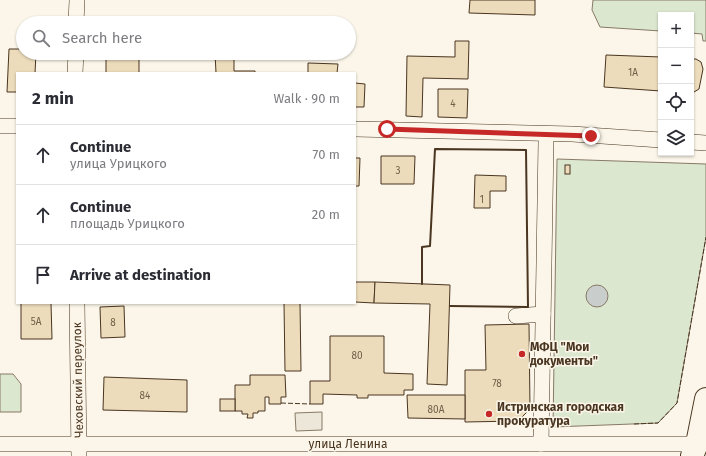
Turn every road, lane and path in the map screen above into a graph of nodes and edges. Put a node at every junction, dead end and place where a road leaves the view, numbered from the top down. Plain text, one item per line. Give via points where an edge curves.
1 (77, 0) edge
2 (76, 16) edge
3 (76, 60) edge
4 (75, 72) edge
5 (0, 126) edge
6 (16, 126) edge
7 (356, 129) edge
8 (546, 138) junction
9 (658, 140) edge
10 (694, 142) edge
11 (706, 143) edge
12 (77, 304) edge
13 (543, 314) junction
14 (516, 316) dead end
15 (706, 400) edge
16 (0, 444) edge
17 (541, 444) junction
18 (79, 450) edge
19 (694, 450) edge

1 - 2 street
3 - 4 street
5 - 6 street
7 - 8 street
8 - 9 street via 572,134
8 - 13 street
10 - 11 street
12 - 18 street, Чеховский переулок
13 - 14 street
13 - 17 street
15 - 19 main road
16 - 18 street, улица Ленина
17 - 18 street, улица Ленина
17 - 19 street, улица Ленина

